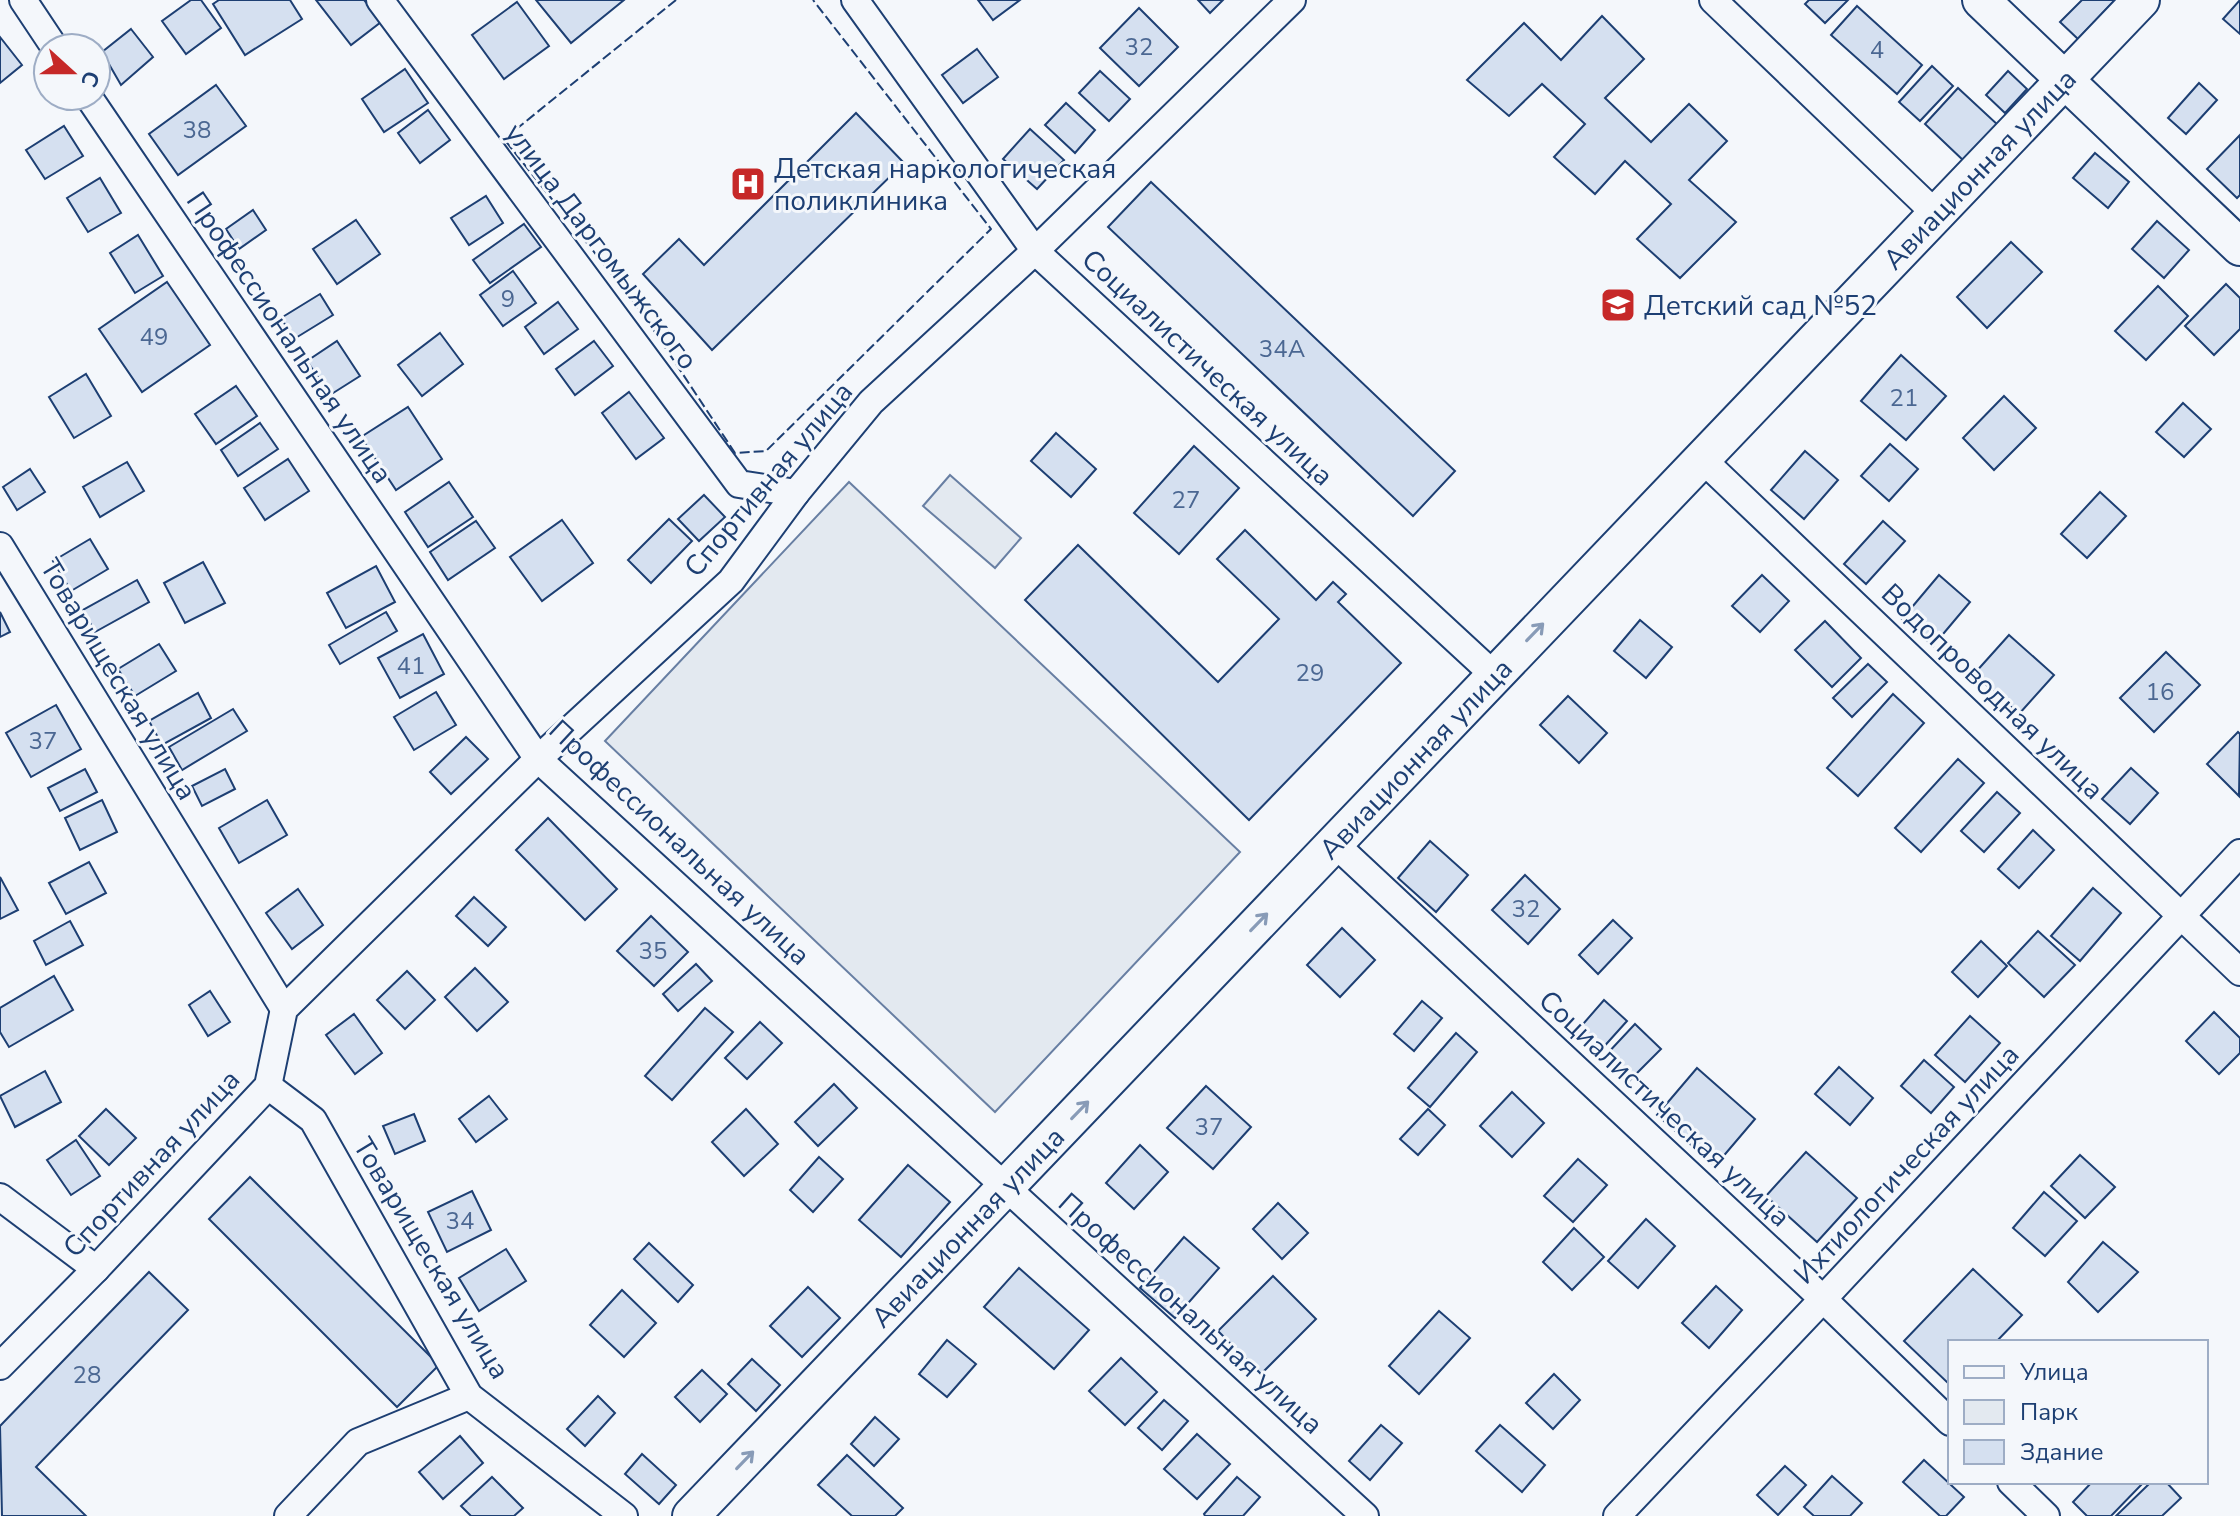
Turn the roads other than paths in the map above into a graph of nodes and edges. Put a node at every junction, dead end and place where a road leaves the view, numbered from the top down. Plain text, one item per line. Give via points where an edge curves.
1 (23, 0) edge
2 (380, 0) edge
3 (855, 0) edge
4 (1713, 0) edge
5 (1981, 0) edge
6 (2141, 0) edge
7 (1286, 2) edge
8 (44, 32) edge
9 (2065, 80) junction
10 (99, 112) edge
11 (1936, 214) junction
12 (2240, 247) edge
13 (1035, 251) junction
14 (1701, 458) junction
15 (796, 493) junction
16 (0, 546) edge
17 (1494, 675) junction
18 (538, 759) junction
19 (1334, 843) junction
20 (2240, 853) edge
21 (2182, 915) junction
22 (2240, 972) edge
23 (284, 1009) junction
24 (268, 1086) junction
25 (1006, 1188) junction
26 (0, 1197) edge
27 (96, 1269) junction
28 (1823, 1299) junction
29 (0, 1366) edge
30 (469, 1396) junction
31 (1948, 1420) edge
32 (2013, 1484) edge
33 (288, 1516) edge
34 (624, 1516) edge
35 (691, 1516) edge
36 (1365, 1516) edge
37 (1617, 1516) edge
38 (2046, 1516) edge

1 - 8 street
2 - 15 street, улица Даргомыжского via 739,484
3 - 13 street, Социалистическая улица
4 - 11 street
5 - 9 main road
6 - 9 main road, Авиационная улица
7 - 13 street, Спортивная улица
9 - 11 main road, Авиационная улица
9 - 12 main road
10 - 18 street, Профессиональная улица
11 - 14 main road, Авиационная улица
13 - 15 street, Спортивная улица via 871,402
13 - 17 street, Социалистическая улица
17 -> 14 main road, Авиационная улица
14 - 21 street, Водопроводная улица
15 - 18 street, Спортивная улица via 731,581
16 - 23 street, Товарищеская улица
17 - 19 main road, Авиационная улица
18 - 23 street, Спортивная улица
18 - 25 street, Профессиональная улица
25 -> 19 main road, Авиационная улица
19 - 28 street, Социалистическая улица
20 - 21 street, Ихтиологическая улица
21 - 22 street, Водопроводная улица
21 - 28 street, Ихтиологическая улица
23 - 24 street, Спортивная улица
24 - 27 street, Спортивная улица
24 - 30 street, Товарищеская улица via 313,1120
35 -> 25 main road, Авиационная улица
25 - 36 street, Профессиональная улица
26 - 27 street
27 - 29 street, Спортивная улица
28 - 31 street, Социалистическая улица
28 - 37 street, Ихтиологическая улица
30 - 33 street via 358,1442
30 - 34 street, Товарищеская улица
32 - 38 street

